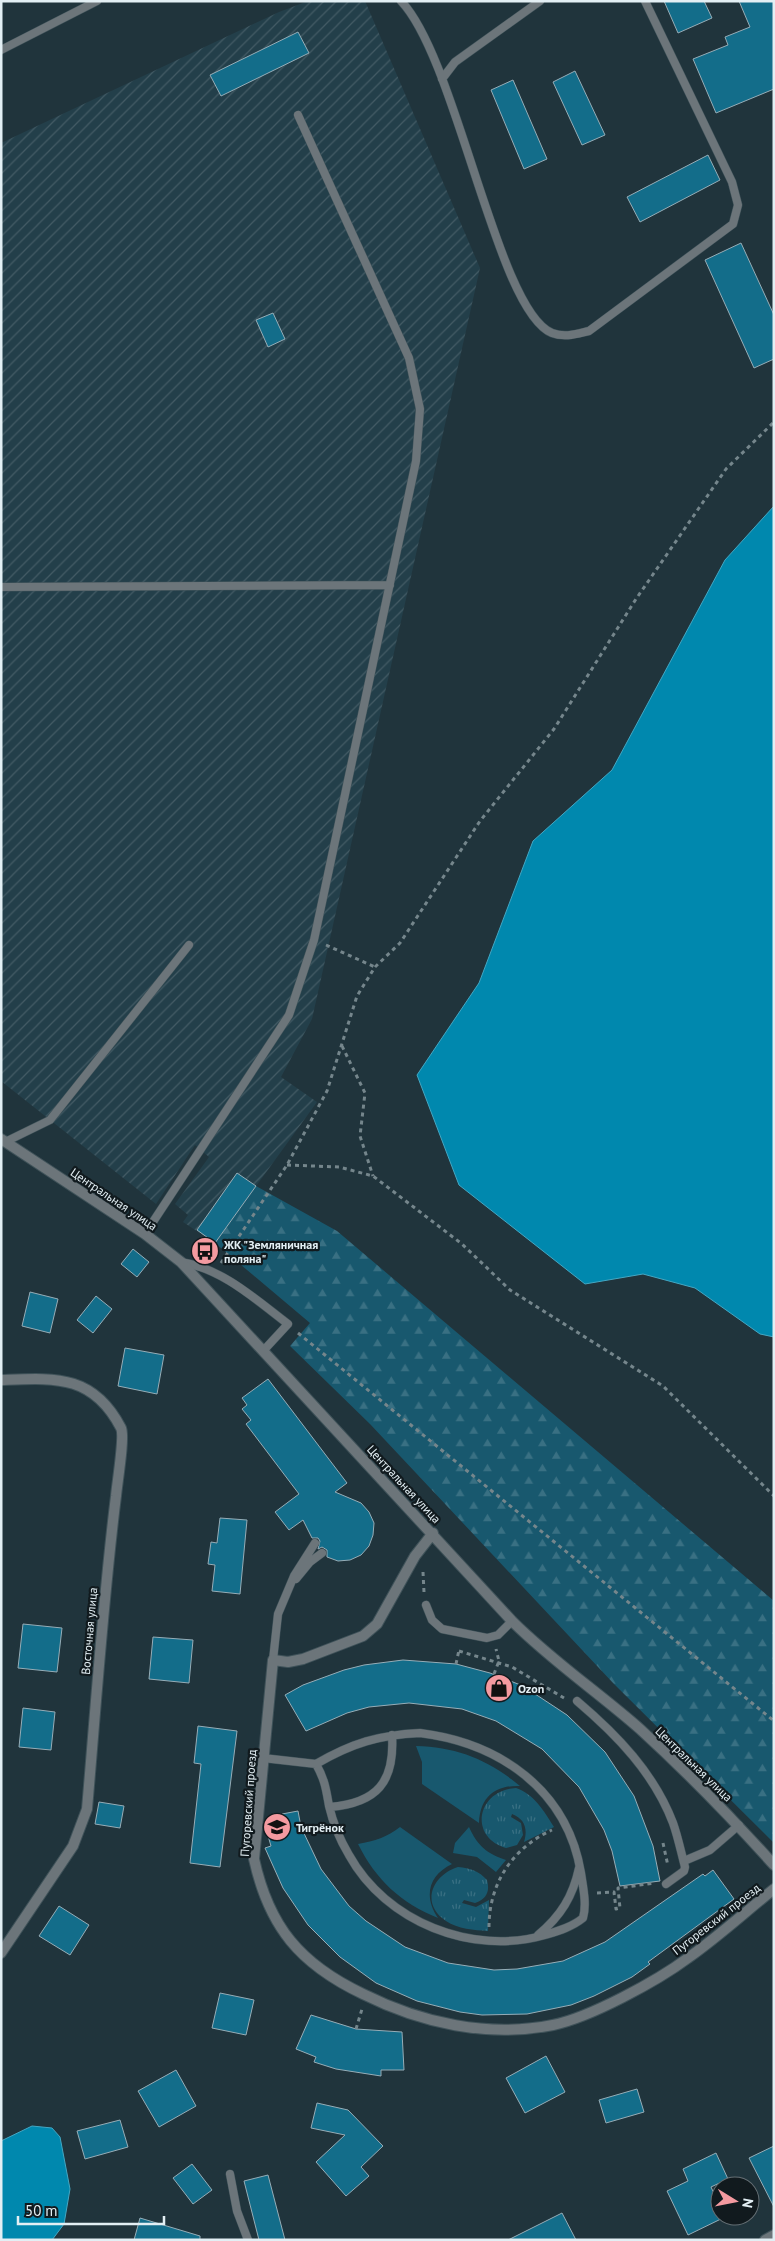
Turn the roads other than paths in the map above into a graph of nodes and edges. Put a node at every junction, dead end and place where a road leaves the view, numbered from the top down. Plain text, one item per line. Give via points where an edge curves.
1 (97, 1) edge
2 (401, 1) edge
3 (540, 1) edge
4 (645, 1) edge
5 (1, 50) edge
6 (442, 79) junction
7 (298, 115) dead end
8 (390, 585) junction
9 (1, 587) edge
10 (189, 945) dead end
11 (3, 1140) edge
12 (145, 1234) junction
13 (181, 1262) junction
14 (264, 1350) junction
15 (1, 1380) edge
16 (433, 1533) junction
17 (315, 1543) dead end
18 (322, 1552) dead end
19 (286, 1593) junction
20 (426, 1605) dead end
21 (512, 1621) junction
22 (273, 1660) junction
23 (577, 1700) dead end
24 (392, 1735) junction
25 (263, 1758) junction
26 (316, 1764) junction
27 (330, 1807) junction
28 (739, 1826) junction
29 (684, 1861) junction
30 (579, 1863) junction
31 (774, 1865) edge
32 (664, 1883) road end
33 (774, 1889) edge
34 (535, 1938) junction
35 (1, 1953) edge
36 (230, 2174) dead end
37 (774, 2235) edge
38 (248, 2240) edge
39 (765, 2240) edge

1 - 5 lane
2 - 6 lane via 429,43
3 - 6 lane via 455,62
4 - 6 lane via 732,182 738,205 733,224 589,331 570,336 551,333 538,321 513,282
7 - 8 lane via 409,358 420,409 416,461
8 - 9 lane
8 - 12 lane via 314,940 290,1015
10 - 11 lane via 50,1120
11 - 12 street, Центральная улица
12 - 13 street, Центральная улица
13 - 14 street, Центральная улица
13 - 14 lane via 215,1271 288,1324
14 - 16 street, Центральная улица
15 - 35 street, Восточная улица via 50,1378 79,1384 105,1404 122,1431 87,1809 73,1846
16 - 21 street, Центральная улица
16 - 22 street via 415,1556 377,1624 363,1636 303,1659
17 - 19 lane
18 - 19 lane
19 - 22 lane via 278,1614
20 - 21 lane via 432,1620 442,1629 462,1633 493,1638
21 - 28 street, Центральная улица via 542,1652 638,1728
22 - 25 street, Пугоревский проезд
23 - 29 lane via 629,1750 656,1786 673,1823
24 - 26 lane via 366,1740
24 - 27 lane via 393,1757 386,1778 377,1790 352,1805
24 - 30 lane via 420,1733 448,1737 474,1744 499,1756 541,1791 564,1824
25 - 26 lane
25 - 33 street, Пугоревский проезд via 255,1849 260,1887 274,1917 302,1956 326,1974 402,2013 439,2024 494,2029 555,2024 631,1993 688,1958
26 - 27 lane via 325,1780
27 - 34 lane via 338,1833 365,1879 406,1914 455,1936 490,1940
28 - 29 lane via 710,1850
28 - 31 street, Центральная улица
29 - 32 lane via 684,1871
30 - 34 lane via 575,1885 566,1906
30 - 34 lane via 584,1893 583,1918
36 - 38 lane via 237,2211
37 - 39 street

